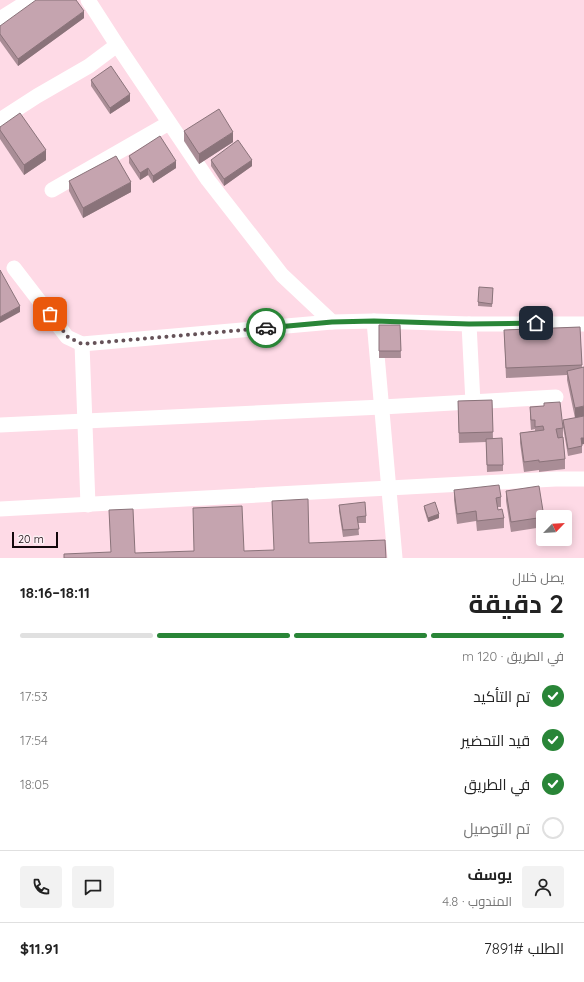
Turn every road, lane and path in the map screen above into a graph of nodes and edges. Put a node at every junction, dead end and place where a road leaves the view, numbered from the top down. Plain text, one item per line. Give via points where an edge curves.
1 (30, 0) edge
2 (88, 0) edge
3 (0, 19) edge
4 (117, 45) junction
5 (0, 120) edge
6 (169, 123) junction
7 (52, 190) dead end
8 (14, 268) dead end
9 (374, 321) junction
10 (332, 322) junction
11 (469, 324) junction
12 (584, 324) edge
13 (82, 344) junction
14 (556, 397) dead end
15 (473, 402) junction
16 (382, 407) junction
17 (85, 420) junction
18 (0, 425) edge
19 (584, 479) edge
20 (389, 488) junction
21 (88, 505) junction
22 (0, 509) edge
23 (395, 558) edge

1 - 3 street
2 - 4 street
4 - 5 street via 89,66
4 - 6 street
6 - 7 street
6 - 10 street via 208,180 282,275
8 - 13 street via 68,337
9 - 10 street
9 - 11 street
9 - 16 street
10 - 13 street
11 - 12 street
11 - 15 street
13 - 17 street
14 - 15 street
15 - 16 street
16 - 17 street
16 - 20 street
17 - 18 street
17 - 21 street
19 - 20 street
20 - 21 street
20 - 23 street
21 - 22 street

